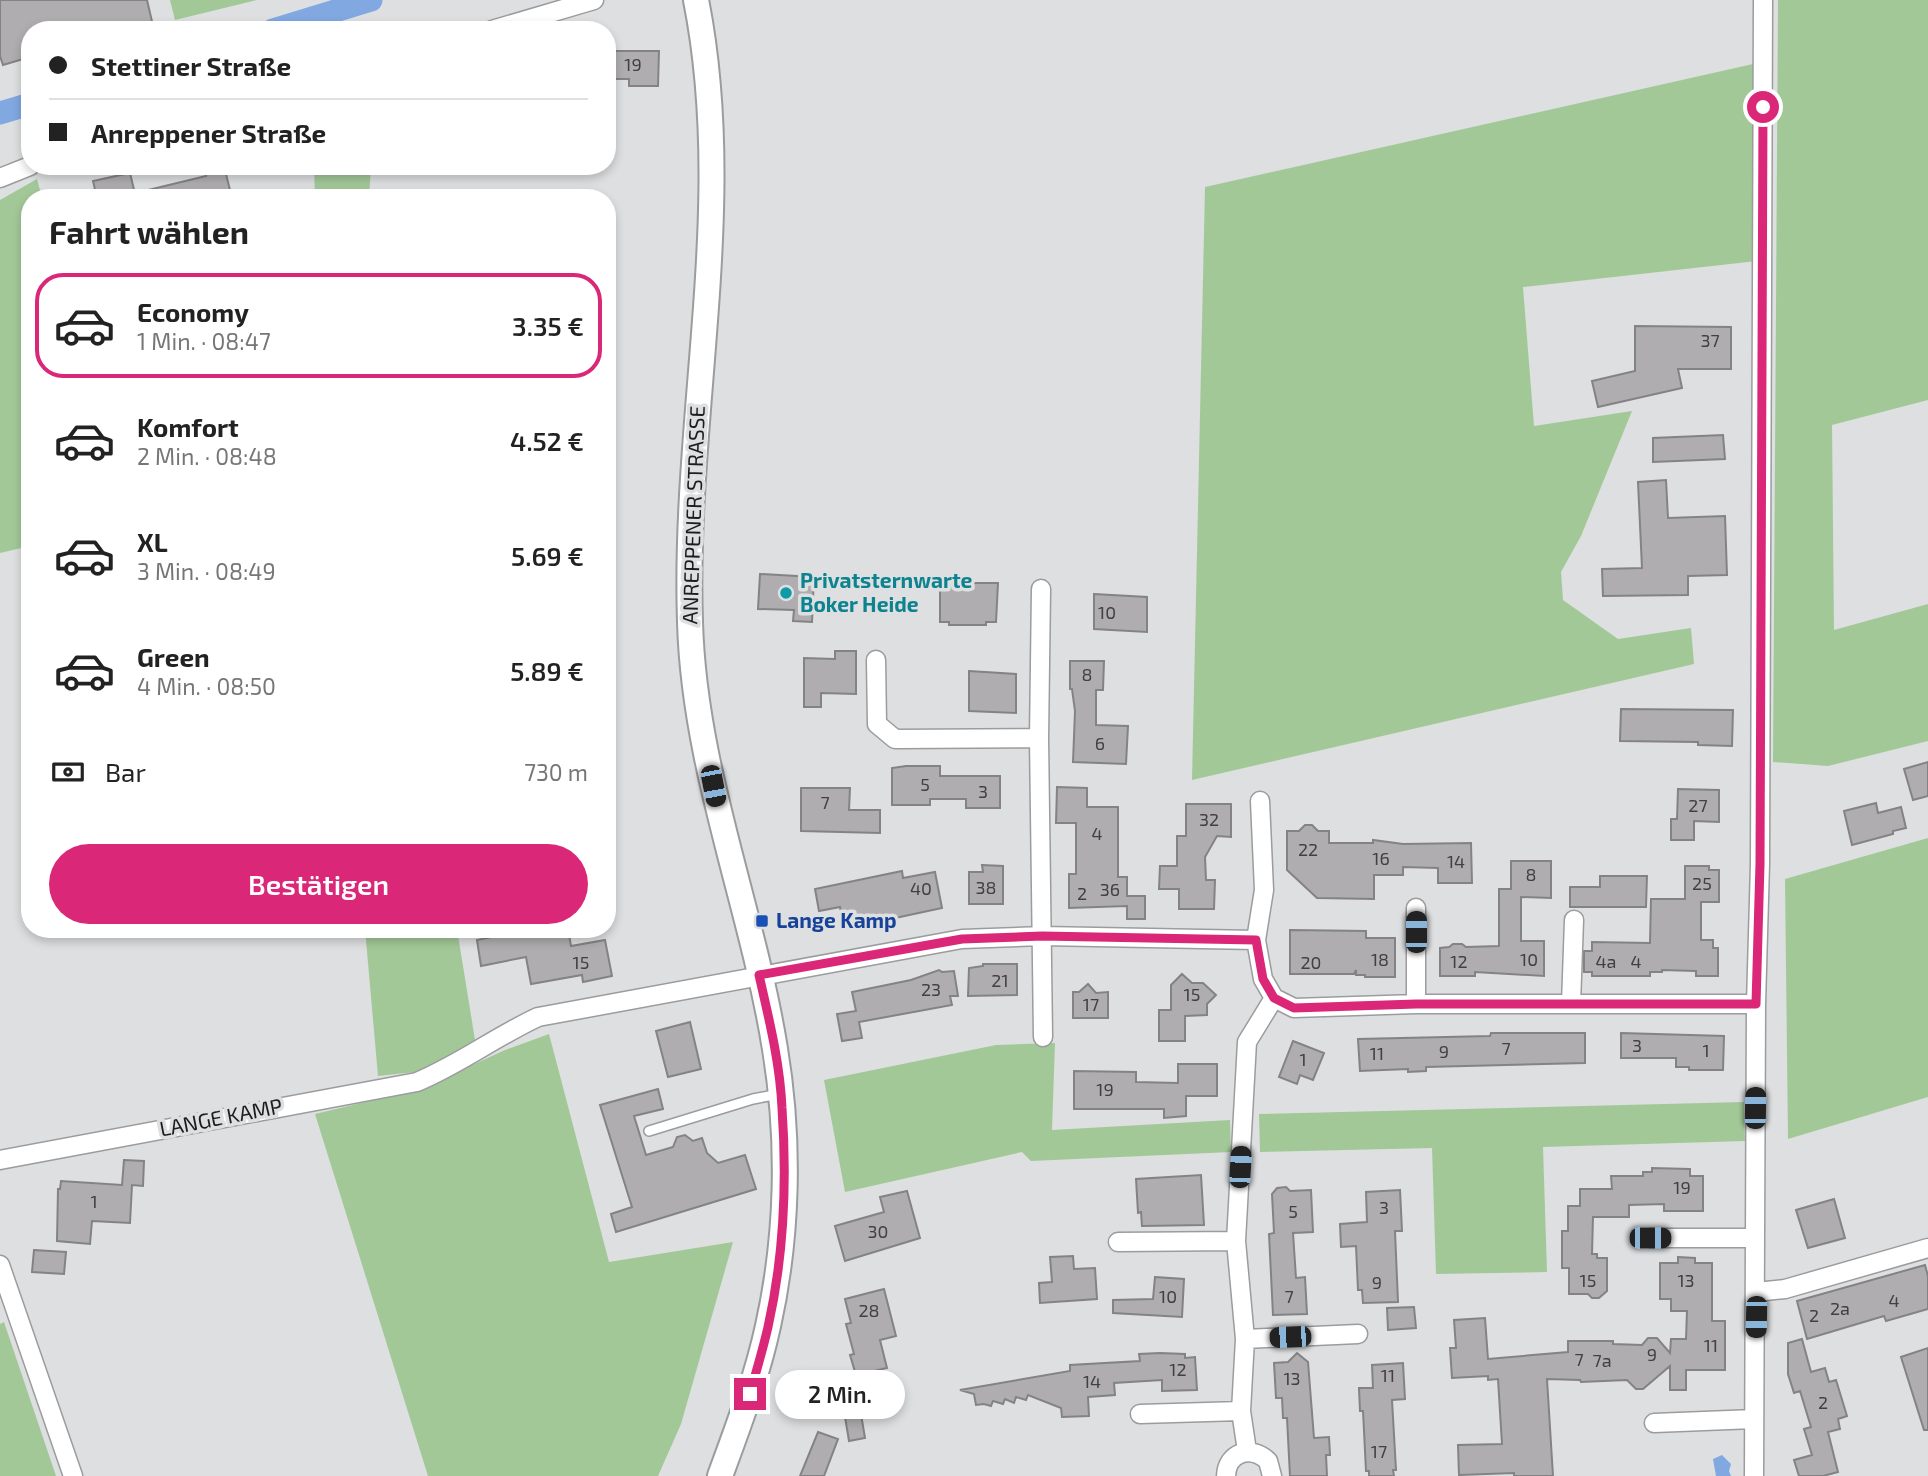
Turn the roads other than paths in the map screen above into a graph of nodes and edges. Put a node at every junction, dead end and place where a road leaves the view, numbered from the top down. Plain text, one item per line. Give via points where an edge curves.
1 (594, 0) edge
2 (696, 0) edge
3 (1763, 0) edge
4 (523, 21) edge
5 (21, 170) edge
6 (0, 178) edge
7 (1041, 589) dead end
8 (876, 660) dead end
9 (1039, 738) junction
10 (1260, 801) dead end
11 (1416, 908) dead end
12 (1574, 920) dead end
13 (1042, 936) junction
14 (1256, 940) junction
15 (759, 975) junction
16 (1274, 998) junction
17 (1416, 1004) junction
18 (1571, 1004) junction
19 (1756, 1004) junction
20 (1043, 1037) dead end
21 (781, 1093) junction
22 (649, 1131) dead end
23 (0, 1160) edge
24 (1650, 1238) dead end
25 (1754, 1238) junction
26 (1236, 1241) junction
27 (1118, 1242) dead end
28 (1928, 1248) edge
29 (0, 1265) edge
30 (1756, 1292) junction
31 (1358, 1334) dead end
32 (1245, 1339) junction
33 (1241, 1411) junction
34 (1140, 1414) dead end
35 (1754, 1419) junction
36 (1654, 1423) dead end
37 (1247, 1451) junction
38 (73, 1476) edge
39 (720, 1476) edge
40 (1226, 1476) edge
41 (1272, 1476) edge
42 (1754, 1476) edge

1 - 4 street
2 - 15 street, ANREPPENER STRASSE via 710,99 711,218 693,457 690,627 712,782
3 - 19 street
5 - 6 street
7 - 9 street
8 - 9 street via 877,724 895,739
9 - 13 street
10 - 14 street via 1264,890
11 - 17 street
12 - 18 street
13 - 14 street, LANGE KAMP
13 - 15 street, LANGE KAMP via 962,939
13 - 20 street
14 - 16 street via 1263,979
15 - 21 street, ANREPPENER STRASSE
15 - 23 street, LANGE KAMP via 538,1017 416,1082
16 - 17 street via 1294,1008
16 - 26 street via 1247,1042
17 - 18 street
18 - 19 street
19 - 25 street
21 - 22 lane
21 - 39 street, ANREPPENER STRASSE via 782,1243 750,1394
24 - 25 street
25 - 30 street
26 - 27 street
26 - 32 street
28 - 30 street via 1785,1289
29 - 38 street
30 - 35 street
31 - 32 street
32 - 33 street
33 - 34 street
33 - 37 street
35 - 36 street
35 - 42 street
37 - 40 street via 1233,1458
37 - 41 street via 1268,1461

